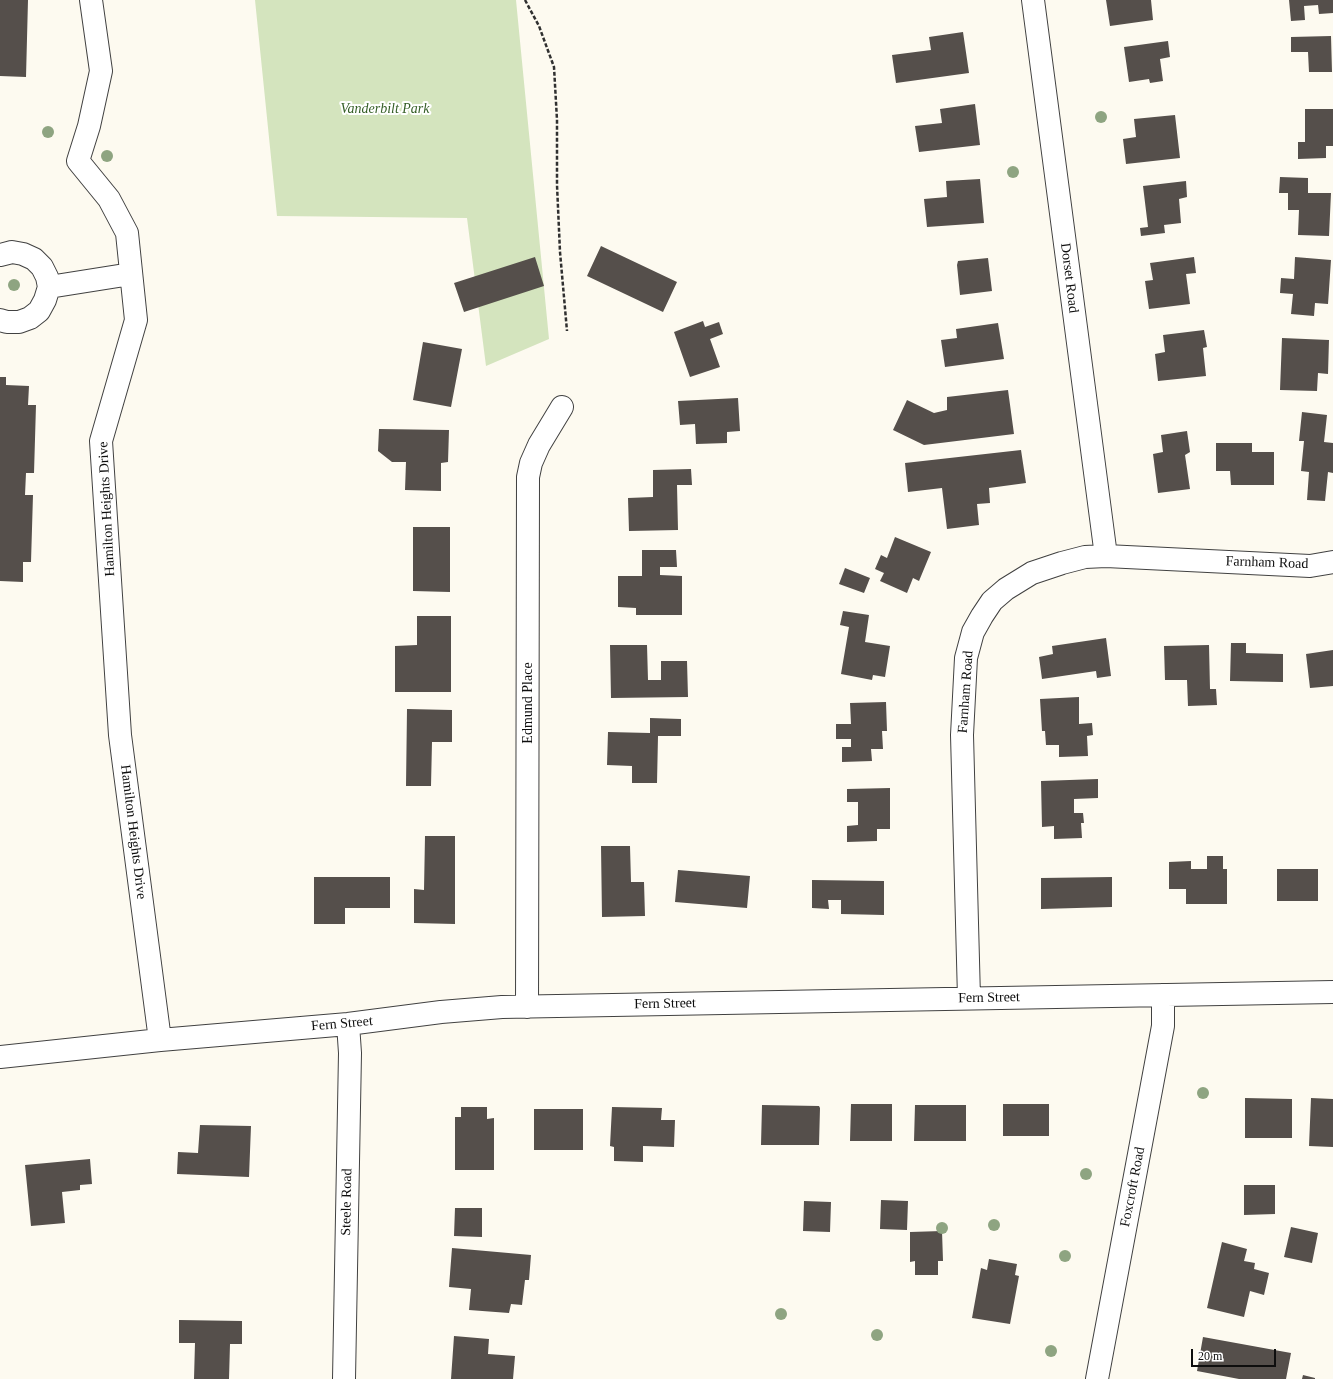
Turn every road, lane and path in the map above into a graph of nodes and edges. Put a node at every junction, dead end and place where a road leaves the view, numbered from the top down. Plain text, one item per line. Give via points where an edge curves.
1 (92, 0) edge
2 (525, 0) edge
3 (1033, 0) edge
4 (0, 255) edge
5 (132, 274) junction
6 (49, 287) junction
7 (0, 320) edge
8 (567, 331) dead end
9 (562, 407) dead end
10 (1106, 556) junction
11 (1333, 562) edge
12 (1333, 992) edge
13 (1163, 995) junction
14 (969, 998) junction
15 (527, 1007) junction
16 (348, 1024) junction
17 (160, 1040) junction
18 (0, 1057) edge
19 (344, 1379) edge
20 (1097, 1379) edge

1 - 5 street, Hamilton Heights Drive via 101,71 78,162 109,199 127,233
2 - 8 path via 539,26 554,67 558,120 560,252
3 - 10 street, Dorset Road
4 - 6 street via 12,252 34,259 42,267
5 - 6 street
5 - 17 street, Hamilton Heights Drive via 136,320 101,441 120,735
6 - 7 street via 39,311 30,318 19,322
9 - 15 street, Edmund Place via 539,445 528,477
10 - 11 street, Farnham Road via 1310,566
10 - 14 street, Farnham Road via 1084,557 1032,573 1006,588 992,601 973,632 966,658 962,735
12 - 13 street, Fern Street
13 - 14 street, Fern Street
13 - 20 street, Foxcroft Road via 1163,1026
14 - 15 street, Fern Street
15 - 16 street, Fern Street via 480,1008
16 - 17 street, Fern Street
16 - 19 street, Steele Road via 350,1053
17 - 18 street, Fern Street

